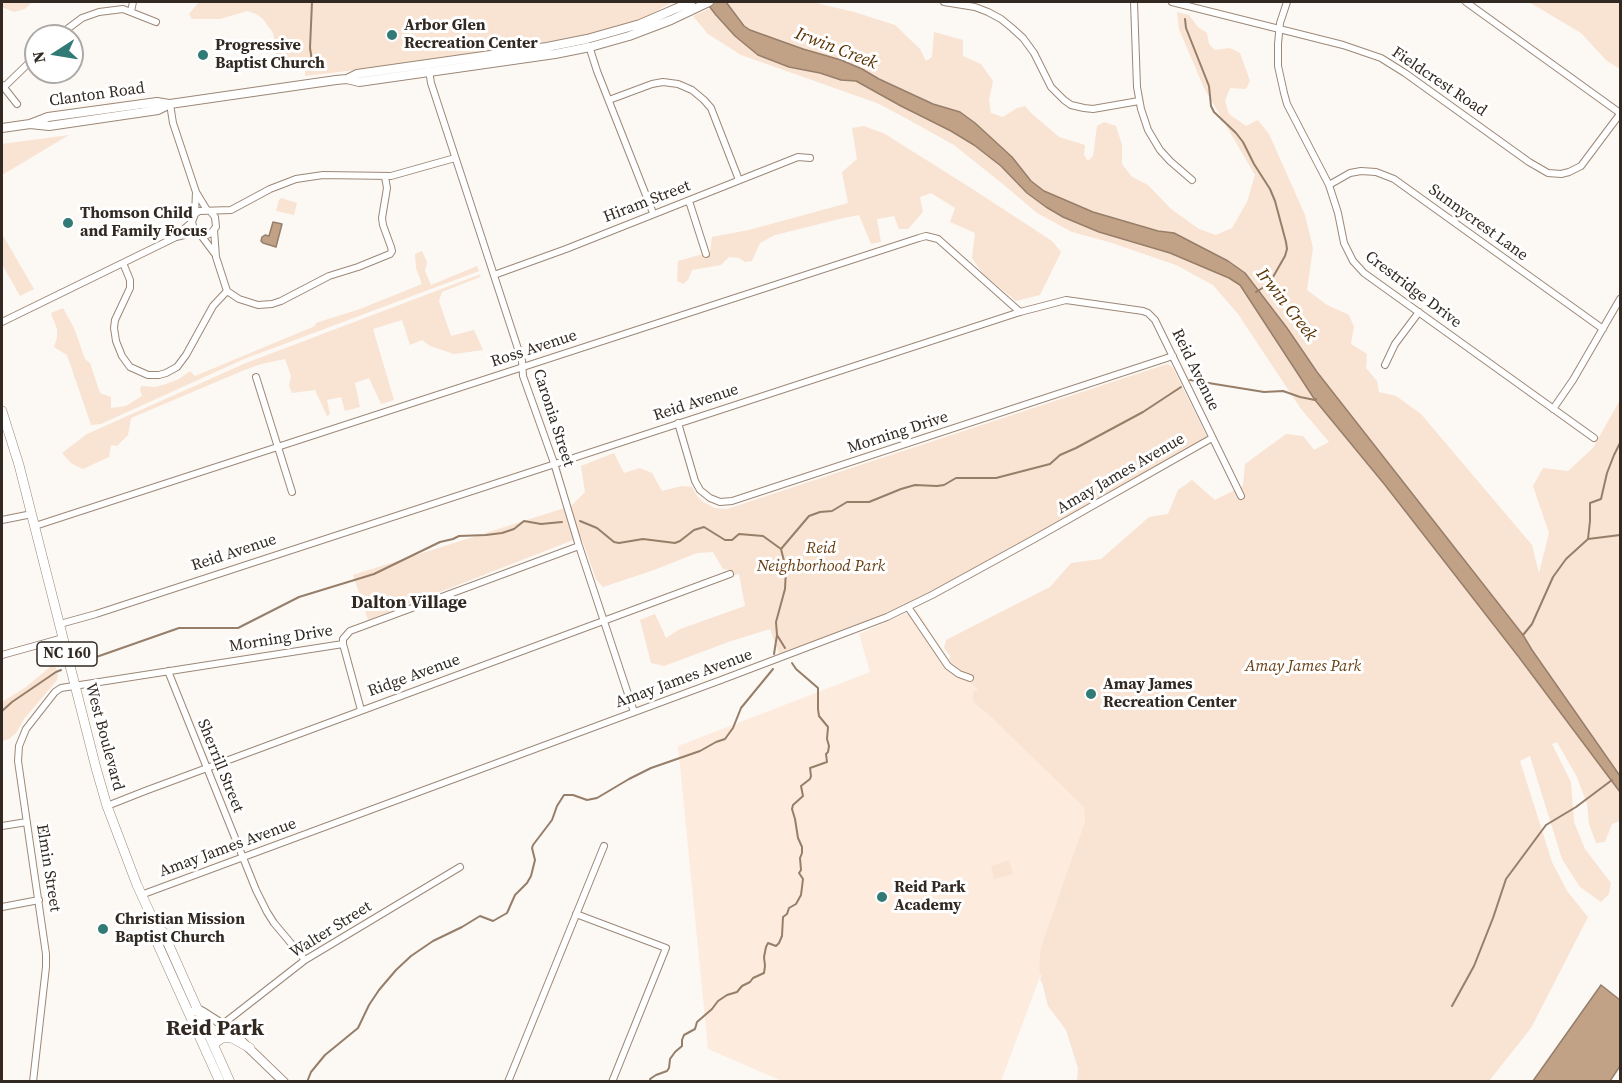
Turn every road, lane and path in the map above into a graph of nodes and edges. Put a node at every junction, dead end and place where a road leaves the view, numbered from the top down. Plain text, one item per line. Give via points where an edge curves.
1 (133, 2) edge
2 (709, 2) edge
3 (944, 2) edge
4 (1134, 2) edge
5 (1172, 2) edge
6 (1287, 2) edge
7 (1466, 2) edge
8 (691, 4) edge
9 (131, 11) junction
10 (156, 22) dead end
11 (73, 24) edge
12 (1279, 28) junction
13 (588, 43) junction
14 (24, 67) edge
15 (429, 68) junction
16 (3, 86) edge
17 (609, 100) junction
18 (1139, 101) junction
19 (17, 104) dead end
20 (170, 104) junction
21 (1620, 113) edge
22 (2, 128) edge
23 (455, 158) junction
24 (810, 158) dead end
25 (386, 177) junction
26 (739, 180) junction
27 (1192, 180) dead end
28 (1329, 185) junction
29 (196, 192) junction
30 (689, 201) junction
31 (231, 210) junction
32 (208, 211) junction
33 (653, 213) junction
34 (195, 214) junction
35 (192, 222) junction
36 (215, 227) junction
37 (198, 233) junction
38 (176, 237) junction
39 (706, 254) dead end
40 (215, 255) junction
41 (123, 263) junction
42 (494, 275) junction
43 (227, 291) junction
44 (1620, 299) edge
45 (1020, 312) junction
46 (1419, 312) junction
47 (2, 322) edge
48 (1603, 329) junction
49 (1173, 356) junction
50 (1385, 365) dead end
51 (522, 367) junction
52 (256, 377) dead end
53 (1553, 408) junction
54 (2, 411) edge
55 (678, 423) junction
56 (1212, 438) junction
57 (1594, 438) dead end
58 (278, 446) junction
59 (554, 463) junction
60 (292, 492) dead end
61 (1241, 496) dead end
62 (32, 514) junction
63 (2, 520) edge
64 (35, 526) junction
65 (579, 546) junction
66 (730, 574) dead end
67 (908, 608) junction
68 (603, 620) junction
69 (60, 624) junction
70 (63, 638) junction
71 (343, 644) junction
72 (2, 655) edge
73 (168, 671) junction
74 (970, 678) dead end
75 (75, 686) junction
76 (361, 710) junction
77 (634, 712) junction
78 (206, 768) junction
79 (107, 806) junction
80 (27, 822) junction
81 (2, 826) edge
82 (604, 846) dead end
83 (242, 857) junction
84 (460, 867) dead end
85 (141, 895) junction
86 (39, 900) junction
87 (2, 906) edge
88 (576, 914) junction
89 (156, 926) junction
90 (305, 960) junction
91 (199, 1010) junction
92 (188, 1012) junction
93 (223, 1024) junction
94 (214, 1044) junction
95 (250, 1048) junction
96 (33, 1082) edge
97 (220, 1082) edge
98 (230, 1082) edge
99 (284, 1082) edge
100 (508, 1082) edge
101 (612, 1082) edge

1 - 9 street
2 - 8 main road, Clanton Road
3 - 18 street via 975,7 1001,19 1023,38 1051,87 1071,105 1093,109
4 - 18 street
5 - 12 street, Fieldcrest Road
6 - 12 street, Crestridge Drive
7 - 21 street
8 - 13 main road, Clanton Road via 652,28
9 - 10 street
9 - 11 street via 93,14
12 - 21 street, Fieldcrest Road via 1381,58 1548,173 1561,174 1581,166
12 - 28 street, Crestridge Drive via 1278,66 1287,104
13 - 15 main road, Clanton Road via 555,54
13 - 17 street
14 - 16 street
15 - 20 main road, Clanton Road via 359,82 347,79
15 - 23 street, Caronia Street
16 - 19 street
17 - 26 street via 663,82 692,90 711,108
17 - 33 street
18 - 27 street via 1145,124 1156,143
20 - 22 main road, Clanton Road via 157,102 59,115
20 - 29 street
23 - 25 street
23 - 42 street, Caronia Street
24 - 26 street, Hiram Street via 798,157
25 - 31 street via 304,177 270,189
25 - 43 street via 382,218 392,247 390,254 329,276 272,304 246,302
26 - 30 street, Hiram Street
28 - 46 street, Crestridge Drive via 1344,243 1353,261
28 - 48 street, Sunnycrest Lane via 1361,171 1394,179
29 - 32 street
29 - 34 street
30 - 33 street, Hiram Street
30 - 39 street
31 - 32 street
31 - 36 street
32 - 34 street
32 - 36 street via 215,217
33 - 42 street, Hiram Street
34 - 35 street
35 - 37 street
35 - 38 street
36 - 37 street via 207,235
36 - 40 street
37 - 38 street
37 - 40 street
38 - 41 street
40 - 43 street
41 - 43 street via 130,288 116,320 116,341 130,367 148,375 166,373 177,366 213,306
41 - 47 street
42 - 51 street, Caronia Street
44 - 48 street
45 - 49 street, Reid Avenue via 1066,300 1143,310 1155,320
45 - 51 street, Ross Avenue via 945,244 926,236
45 - 55 street, Reid Avenue
46 - 50 street
46 - 53 street, Crestridge Drive
48 - 53 street
49 - 55 street, Morning Drive via 732,501 720,502 700,490
49 - 56 street, Reid Avenue
51 - 58 street, Ross Avenue
51 - 59 street, Caronia Street
52 - 58 street
53 - 57 street, Crestridge Drive
54 - 62 main road, West Boulevard / NC 160
55 - 59 street, Reid Avenue
56 - 61 street, Reid Avenue
56 - 67 street, Amay James Avenue
58 - 60 street
58 - 64 street, Ross Avenue
59 - 65 street, Caronia Street
59 - 69 street, Reid Avenue
62 - 63 street
62 - 64 main road, West Boulevard / NC 160
64 - 69 main road, West Boulevard / NC 160
65 - 68 street, Caronia Street
65 - 71 street, Morning Drive via 350,631
66 - 68 street, Ridge Avenue
67 - 74 street via 948,666
67 - 77 street, Amay James Avenue
68 - 76 street, Ridge Avenue
68 - 77 street, Caronia Street
69 - 70 main road, West Boulevard / NC 160
70 - 72 street
70 - 75 main road, West Boulevard / NC 160
71 - 73 street, Morning Drive
71 - 76 street
73 - 75 street, Morning Drive
73 - 78 street, Sherrill Street
75 - 79 main road, West Boulevard / NC 160
75 - 80 street, Elmin Street via 56,692 22,737 18,756
76 - 78 street, Ridge Avenue
77 - 83 street, Amay James Avenue
78 - 79 street, Ridge Avenue
78 - 83 street, Sherrill Street
79 - 85 main road, West Boulevard / NC 160
80 - 81 street
80 - 86 street, Elmin Street
82 - 88 street
83 - 85 street, Amay James Avenue
83 - 90 street, Sherrill Street via 267,912
84 - 90 street, Walter Street
85 - 89 main road, West Boulevard / NC 160
86 - 87 street
86 - 96 street, Elmin Street via 45,968
88 - 100 street
88 - 101 street via 666,948
89 - 91 main road, West Boulevard / NC 160 via 163,932
89 - 92 main road, West Boulevard / NC 160 via 154,936
90 - 93 street, Walter Street
91 - 92 main road
91 - 93 main road
91 - 94 main road, West Boulevard / NC 160
92 - 97 main road, West Boulevard / NC 160
93 - 95 main road
94 - 95 main road via 222,1038 232,1038
94 - 98 main road, West Boulevard / NC 160
95 - 99 main road

